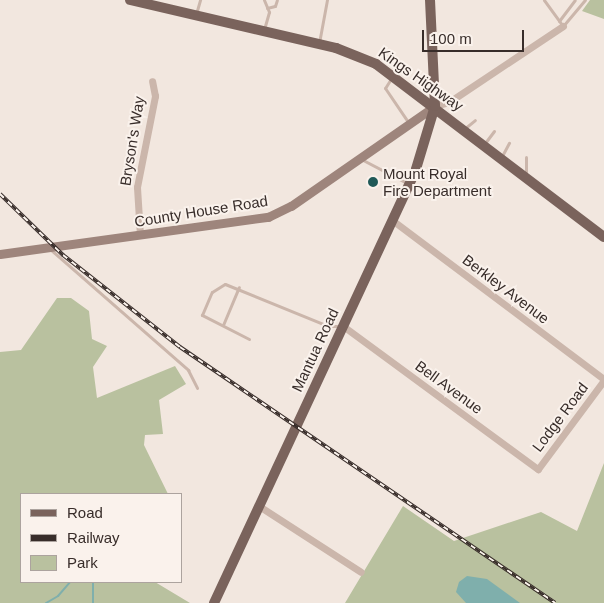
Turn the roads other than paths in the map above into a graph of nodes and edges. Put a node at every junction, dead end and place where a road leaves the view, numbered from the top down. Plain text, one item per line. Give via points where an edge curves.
1 (130, 0) edge
2 (200, 0) edge
3 (264, 0) edge
4 (277, 0) edge
5 (326, 0) edge
6 (430, 0) edge
7 (544, 0) edge
8 (575, 0) edge
9 (584, 0) edge
10 (267, 8) junction
11 (196, 15) junction
12 (561, 23) junction
13 (264, 31) junction
14 (319, 44) junction
15 (393, 75) junction
16 (152, 81) dead end
17 (435, 106) junction
18 (475, 120) dead end
19 (408, 123) junction
20 (464, 129) junction
21 (494, 131) dead end
22 (509, 143) dead end
23 (484, 144) junction
24 (501, 157) junction
25 (526, 157) dead end
26 (359, 158) junction
27 (526, 176) junction
28 (409, 184) junction
29 (392, 220) junction
30 (140, 235) junction
31 (604, 237) edge
32 (47, 247) junction
33 (0, 254) edge
34 (239, 287) junction
35 (223, 326) junction
36 (343, 326) junction
37 (249, 339) dead end
38 (604, 379) edge
39 (197, 388) dead end
40 (538, 469) joint
41 (259, 506) junction
42 (361, 572) dead end
43 (214, 603) edge

1 - 11 main road, Kings Highway
2 - 11 lane
3 - 10 lane
4 - 10 lane via 275,6
5 - 14 lane
6 - 17 main road
7 - 12 lane
8 - 12 lane
9 - 12 lane
10 - 13 lane
11 - 13 main road, Kings Highway
12 - 17 street via 449,102
13 - 14 main road, Kings Highway
14 - 15 main road, Kings Highway via 353,53
15 - 17 main road, Kings Highway
15 - 19 lane via 385,88
16 - 30 street, Bryson's Way via 155,96 136,187
17 - 19 street, County House Road
17 - 20 main road, Kings Highway
17 - 28 main road, Mantua Road
18 - 20 lane
19 - 26 street, County House Road
20 - 23 main road, Kings Highway
21 - 23 lane
22 - 24 lane
23 - 24 main road, Kings Highway
24 - 27 main road, Kings Highway
25 - 27 lane
26 - 28 lane
26 - 30 street, County House Road via 291,206 268,217
27 - 31 main road, Kings Highway
28 - 29 main road, Mantua Road
29 - 36 main road, Mantua Road
29 - 38 street, Berkley Avenue
30 - 32 street, County House Road
32 - 33 street, County House Road
32 - 39 lane via 188,370
34 - 35 lane
34 - 35 lane via 225,284 212,292 202,315
34 - 36 lane via 328,326
35 - 37 lane
36 - 40 street, Bell Avenue
36 - 41 main road, Mantua Road
38 - 40 street, Lodge Road
41 - 42 street
41 - 43 main road, Mantua Road

